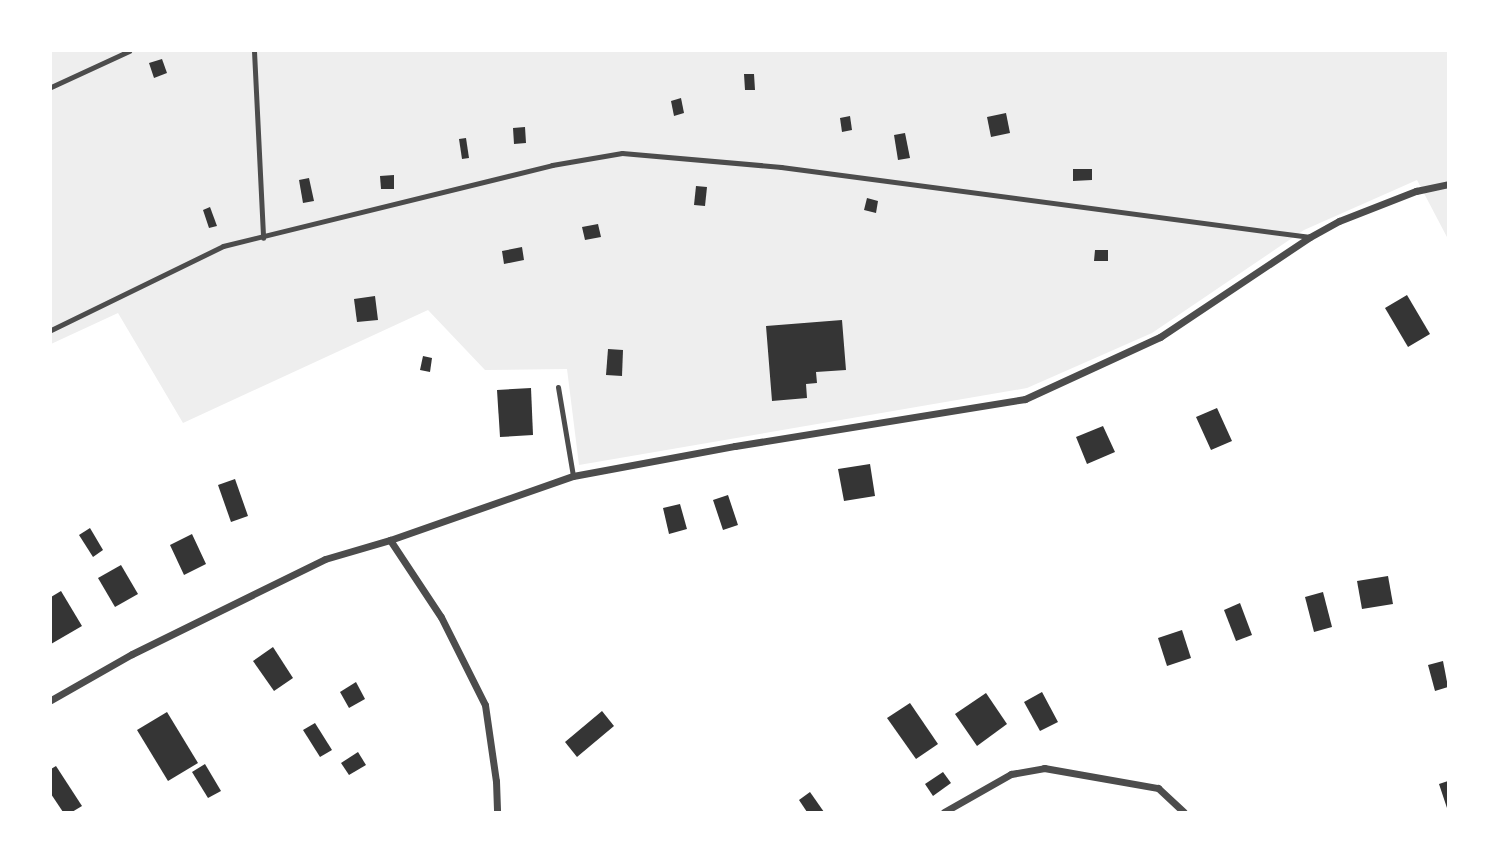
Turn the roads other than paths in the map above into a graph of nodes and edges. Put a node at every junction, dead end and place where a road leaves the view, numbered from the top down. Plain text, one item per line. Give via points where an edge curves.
1 (129, 51) edge
2 (254, 51) edge
3 (51, 87) edge
4 (1448, 184) edge
5 (1310, 237) junction
6 (263, 238) junction
7 (51, 330) edge
8 (558, 387) dead end
9 (573, 476) junction
10 (390, 540) junction
11 (51, 700) edge
12 (497, 812) edge
13 (944, 812) edge
14 (1184, 812) edge

1 - 3 lane
2 - 6 lane
4 - 5 street via 1416,191
5 - 6 lane via 781,167 622,153 552,165
5 - 9 street via 1160,337 1026,399
6 - 7 lane via 223,246
8 - 9 lane
9 - 10 street
10 - 11 street via 325,559 263,587
10 - 12 street via 441,617 485,705
13 - 14 street via 1011,774 1044,768 1158,788

